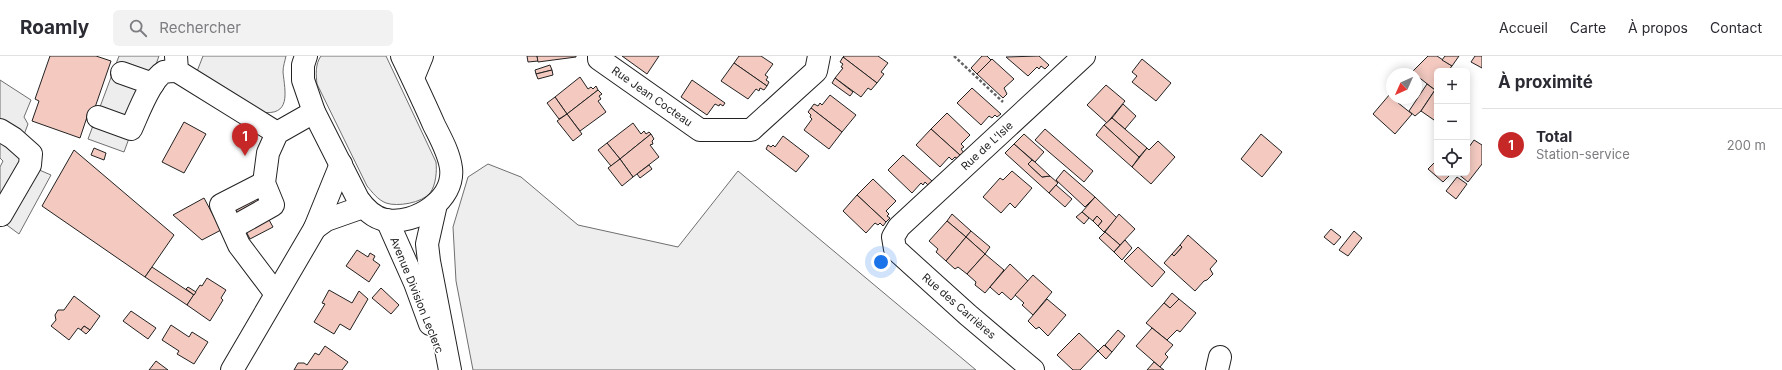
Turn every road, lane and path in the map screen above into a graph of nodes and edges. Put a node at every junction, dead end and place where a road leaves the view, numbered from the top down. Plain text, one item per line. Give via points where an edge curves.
1 (306, 56) edge
2 (402, 56) edge
3 (422, 56) edge
4 (599, 56) edge
5 (819, 56) edge
6 (954, 56) edge
7 (1084, 56) edge
8 (176, 64) edge
9 (122, 73) dead end
10 (413, 78) junction
11 (153, 84) junction
12 (314, 112) junction
13 (1017, 116) junction
14 (98, 117) dead end
15 (0, 130) edge
16 (276, 133) junction
17 (341, 164) junction
18 (436, 204) junction
19 (364, 207) junction
20 (1, 215) edge
21 (387, 220) junction
22 (315, 228) junction
23 (893, 237) joint
24 (276, 294) junction
25 (232, 370) edge
26 (446, 370) edge
27 (450, 370) edge
28 (1033, 370) edge

1 - 12 street via 303,80
2 - 10 street
3 - 10 street
4 - 5 street, Rue Jean Cocteau via 599,59 700,130 751,130 816,71
6 - 13 path
7 - 13 street, Rue de L'Isle
8 - 11 street via 159,76
8 - 16 street
9 - 11 street
10 - 18 street via 444,145 451,167 449,186
11 - 14 street via 131,129
12 - 16 street
12 - 17 street
13 - 23 street, Rue de L'Isle via 899,227
15 - 20 street via 31,154 30,165
16 - 24 street via 268,153 264,183 274,205 232,228 239,245
17 - 19 street
17 - 22 street
18 - 21 street via 413,217
18 - 27 street, Avenue Division Leclerc via 428,244 429,261
19 - 21 street
19 - 22 street via 326,220
21 - 26 street, Avenue Division Leclerc via 414,283
22 - 24 street
23 - 28 street, Rue des Carrières via 895,249
24 - 25 street

